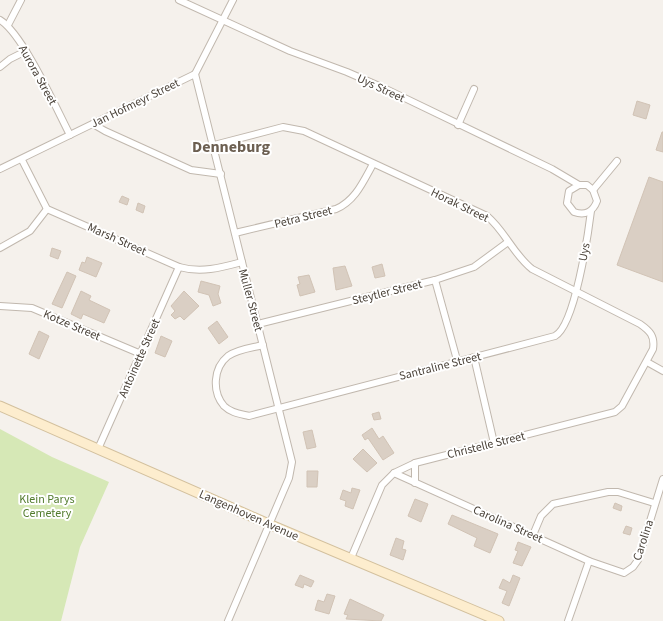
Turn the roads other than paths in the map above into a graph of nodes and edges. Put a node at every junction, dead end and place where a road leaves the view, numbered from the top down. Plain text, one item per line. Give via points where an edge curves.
1 (21, 0) edge
2 (179, 0) edge
3 (233, 0) edge
4 (0, 20) edge
5 (223, 20) junction
6 (8, 25) junction
7 (26, 51) junction
8 (0, 68) edge
9 (195, 74) junction
10 (474, 89) dead end
11 (93, 124) junction
12 (458, 125) junction
13 (70, 135) junction
14 (214, 145) junction
15 (22, 160) junction
16 (617, 161) dead end
17 (373, 164) junction
18 (0, 168) edge
19 (220, 174) junction
20 (579, 185) junction
21 (593, 190) junction
22 (48, 208) junction
23 (591, 211) junction
24 (235, 233) junction
25 (508, 242) junction
26 (0, 248) edge
27 (242, 262) junction
28 (179, 267) junction
29 (435, 280) junction
30 (576, 293) junction
31 (0, 306) edge
32 (258, 324) junction
33 (263, 345) junction
34 (141, 354) junction
35 (474, 357) junction
36 (457, 360) junction
37 (647, 362) junction
38 (663, 371) edge
39 (0, 406) edge
40 (279, 409) junction
41 (494, 443) junction
42 (98, 449) junction
43 (415, 463) junction
44 (394, 473) junction
45 (663, 479) edge
46 (415, 483) junction
47 (654, 504) junction
48 (271, 525) junction
49 (533, 535) junction
50 (350, 558) junction
51 (589, 560) junction
52 (624, 573) joint
53 (228, 621) edge
54 (500, 621) edge
55 (568, 621) edge

1 - 6 street
2 - 5 street, Uys Street
3 - 5 street
4 - 6 street, Aurora Street
5 - 9 street
5 - 12 street, Uys Street via 290,51 386,89
6 - 7 street, Aurora Street
7 - 8 street via 10,59
7 - 13 street, Aurora Street
9 - 11 street, Jan Hofmeyr Street
9 - 14 street, Muller Street
10 - 12 street
11 - 13 street, Jan Hofmeyr Street
11 - 19 street via 191,170
12 - 20 street, Uys Street via 552,169
13 - 15 street, Jan Hofmeyr Street
14 - 17 street, Horak Street via 272,129 293,128
14 - 19 street, Muller Street
15 - 18 street, Jan Hofmeyr Street
15 - 22 street
16 - 21 street
17 - 24 street, Petra Street via 346,205 336,210
17 - 25 street, Horak Street via 487,216 496,223
19 - 24 street, Muller Street
20 - 21 street
20 - 23 street via 573,187 567,197 570,208 580,214
21 - 23 street via 596,201
22 - 26 street via 30,231
22 - 28 street, Marsh Street
23 - 30 street, Uys
24 - 27 street, Muller Street
25 - 29 street, Steytler Street via 474,267
25 - 30 street, Horak Street via 517,256 532,269
27 - 28 street, Marsh Street via 209,270 192,271
27 - 32 street, Muller Street
28 - 34 street, Antoinette Street
29 - 32 street, Steytler Street
29 - 36 street
30 - 35 street, Santraline Street via 559,334
30 - 37 street, Horak Street via 649,330 654,342
31 - 34 street, Kotze Street via 32,308
32 - 33 street, Muller Street
33 - 40 street, Muller Street
33 - 40 street via 235,351 226,357 218,368 215,381 218,396 234,413 249,416
34 - 42 street, Antoinette Street
35 - 36 street, Santraline Street
35 - 41 street
36 - 40 street, Santraline Street
37 - 38 street
37 - 41 street, Christelle Street via 622,406 615,412
39 - 42 street, Langenhoven Avenue
40 - 48 street, Muller Street via 291,458 291,470
41 - 43 street, Christelle Street
42 - 48 street, Langenhoven Avenue
43 - 44 street, Christelle Street
43 - 46 street
44 - 46 street, Carolina Street
44 - 50 street, Christelle Street via 382,485
45 - 47 street, Carolina
46 - 49 street, Carolina Street
47 - 49 street via 618,492 553,504 541,516
47 - 52 street, Carolina via 638,560
48 - 50 street, Langenhoven Avenue
48 - 53 street, Muller Street
49 - 51 street, Carolina Street
50 - 54 street, Langenhoven Avenue
51 - 52 street, Carolina Street
51 - 55 street

